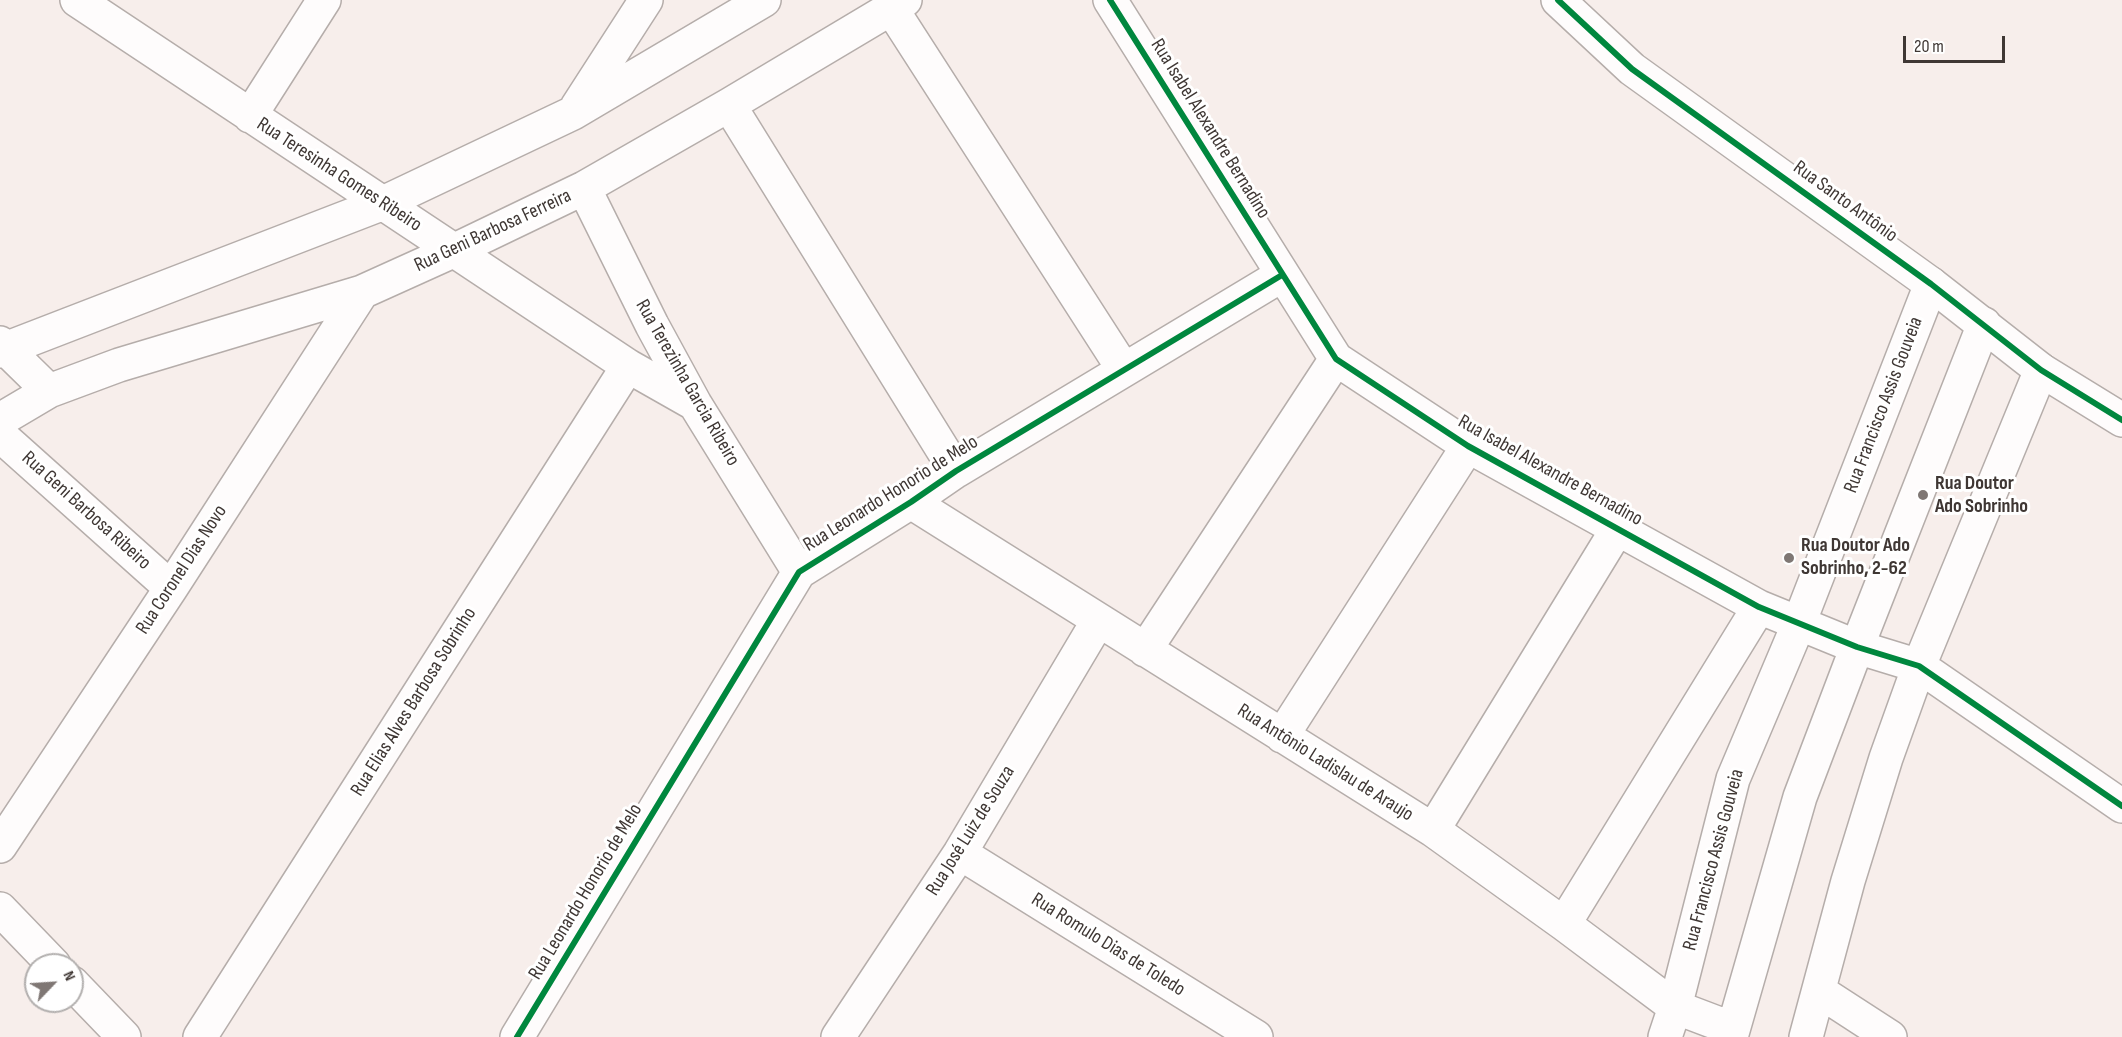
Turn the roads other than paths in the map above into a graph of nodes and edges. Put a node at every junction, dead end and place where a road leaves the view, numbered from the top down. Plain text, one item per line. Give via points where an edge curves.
1 (77, 0) edge
2 (324, 0) edge
3 (646, 0) edge
4 (764, 0) edge
5 (1110, 0) edge
6 (1558, 0) edge
7 (898, 4) edge
8 (729, 105) junction
9 (573, 113) junction
10 (250, 116) junction
11 (584, 188) junction
12 (381, 204) junction
13 (455, 250) junction
14 (1282, 275) junction
15 (1931, 284) junction
16 (362, 292) junction
17 (1984, 324) junction
18 (2, 347) edge
19 (1336, 359) junction
20 (628, 366) junction
21 (1124, 370) junction
22 (2041, 370) junction
23 (49, 391) junction
24 (695, 404) junction
25 (0, 420) edge
26 (2122, 420) edge
27 (0, 435) edge
28 (1468, 446) junction
29 (956, 471) junction
30 (911, 502) junction
31 (1618, 528) junction
32 (799, 572) junction
33 (171, 588) junction
34 (1759, 607) junction
35 (1098, 621) junction
36 (1799, 623) junction
37 (1857, 647) junction
38 (1145, 650) junction
39 (1919, 666) junction
40 (1282, 736) junction
41 (2122, 806) edge
42 (1433, 830) junction
43 (0, 846) edge
44 (960, 853) junction
45 (0, 909) edge
46 (1564, 924) junction
47 (42, 953) edge
48 (1819, 991) junction
49 (84, 995) edge
50 (1670, 1022) edge
51 (1732, 1033) edge
52 (124, 1037) edge
53 (200, 1037) edge
54 (517, 1037) edge
55 (838, 1037) edge
56 (1256, 1037) edge
57 (1806, 1037) edge
58 (1890, 1037) edge

1 - 10 street, Rua Teresinha Gomes Ribeiro
2 - 10 street
3 - 9 street
4 - 9 street
5 - 14 street, Rua Isabel Alexandre Bernadino
6 - 15 street, Rua Santo Antônio via 1632,69
7 - 8 street, Rua Geni Barbosa Ferreira
7 - 21 street
8 - 11 street, Rua Geni Barbosa Ferreira
8 - 29 street
9 - 12 street
10 - 12 street, Rua Teresinha Gomes Ribeiro
11 - 13 street, Rua Geni Barbosa Ferreira
11 - 24 street, Rua Terezinha Garcia Ribeiro
12 - 13 street, Rua Teresinha Gomes Ribeiro
12 - 18 street
13 - 16 street, Rua Geni Barbosa Ferreira
13 - 20 street, Rua Teresinha Gomes Ribeiro
14 - 19 street, Rua Isabel Alexandre Bernadino
14 - 21 street, Rua Leonardo Honorio de Melo
15 - 17 street, Rua Santo Antônio
15 - 36 street, Rua Francisco Assis Gouveia
16 - 23 street, Rua Geni Barbosa Ferreira via 119,365
16 - 33 street, Rua Coronel Dias Novo
17 - 22 street, Rua Santo Antônio
17 - 37 street
18 - 23 street
19 - 28 street, Rua Isabel Alexandre Bernadino
19 - 38 street
20 - 24 street, Rua Teresinha Gomes Ribeiro
20 - 53 street, Rua Elias Alves Barbosa Sobrinho
21 - 29 street, Rua Leonardo Honorio de Melo
22 - 26 street, Rua Santo Antônio
22 - 39 street
23 - 25 street, Rua Geni Barbosa Ferreira
24 - 32 street, Rua Terezinha Garcia Ribeiro
27 - 33 street, Rua Geni Barbosa Ribeiro
28 - 31 street, Rua Isabel Alexandre Bernadino
28 - 40 street
29 - 30 street, Rua Leonardo Honorio de Melo
30 - 32 street, Rua Leonardo Honorio de Melo
30 - 35 street, Rua Antônio Ladislau de Araujo
31 - 34 street, Rua Isabel Alexandre Bernadino
31 - 42 street
32 - 54 street, Rua Leonardo Honorio de Melo
33 - 43 street, Rua Coronel Dias Novo
34 - 36 street, Rua Isabel Alexandre Bernadino
34 - 46 street
35 - 38 street, Rua Antônio Ladislau de Araujo
35 - 44 street, Rua José Luiz de Souza
36 - 37 street, Rua Isabel Alexandre Bernadino
36 - 50 street, Rua Francisco Assis Gouveia via 1733,779
37 - 39 street, Rua Isabel Alexandre Bernadino
37 - 51 street via 1800,797
38 - 40 street, Rua Antônio Ladislau de Araujo
39 - 41 street, Rua Isabel Alexandre Bernadino
39 - 48 street via 1848,881
40 - 42 street, Rua Antônio Ladislau de Araujo
42 - 46 street, Rua Antônio Ladislau de Araujo
44 - 55 street, Rua José Luiz de Souza
44 - 56 street, Rua Romulo Dias de Toledo
45 - 47 street
46 - 50 street, Rua Antônio Ladislau de Araujo
48 - 57 street
48 - 58 street
49 - 52 street
50 - 51 street, Rua Antônio Ladislau de Araujo

